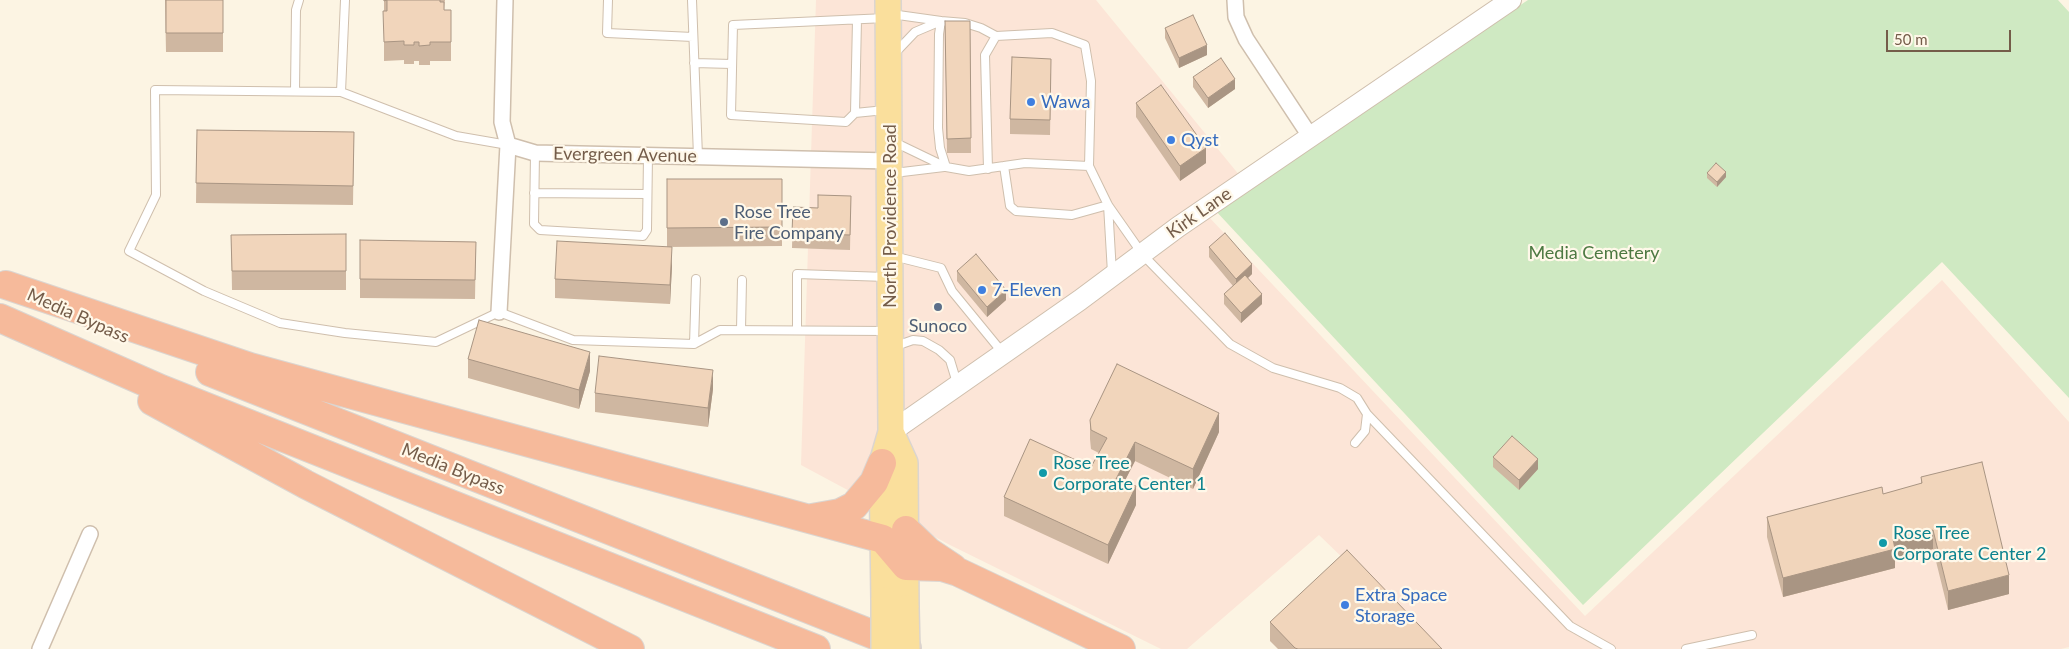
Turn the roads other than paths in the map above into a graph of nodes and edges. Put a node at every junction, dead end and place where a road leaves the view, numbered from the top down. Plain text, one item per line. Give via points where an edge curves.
1 (299, 0) edge
2 (345, 0) edge
3 (504, 0) edge
4 (608, 0) edge
5 (692, 0) edge
6 (1235, 0) edge
7 (1511, 0) edge
8 (888, 11) edge
9 (857, 20) junction
10 (941, 22) junction
11 (996, 36) junction
12 (693, 37) junction
13 (889, 60) junction
14 (694, 63) junction
15 (732, 64) junction
16 (295, 91) junction
17 (341, 92) junction
18 (889, 110) junction
19 (855, 113) junction
20 (1310, 136) junction
21 (508, 145) junction
22 (535, 153) junction
23 (648, 156) junction
24 (698, 156) junction
25 (890, 158) junction
26 (1004, 166) junction
27 (1089, 166) junction
28 (946, 167) junction
29 (988, 169) junction
30 (534, 193) junction
31 (648, 194) junction
32 (1108, 205) junction
33 (1142, 254) junction
34 (890, 267) junction
35 (1112, 277) junction
36 (696, 279) dead end
37 (742, 280) dead end
38 (3, 283) edge
39 (499, 312) junction
40 (0, 319) edge
41 (741, 330) junction
42 (797, 330) junction
43 (891, 339) junction
44 (694, 344) junction
45 (1003, 354) junction
46 (958, 385) junction
47 (1367, 414) junction
48 (891, 432) junction
49 (1355, 443) dead end
50 (882, 463) junction
51 (805, 518) junction
52 (90, 534) dead end
53 (894, 534) junction
54 (895, 568) junction
55 (958, 572) junction
56 (1752, 635) dead end
57 (40, 649) edge
58 (630, 649) edge
59 (816, 649) edge
60 (884, 649) edge
61 (908, 649) edge
62 (1121, 649) edge
63 (1611, 649) edge
64 (1686, 649) edge

1 - 16 lane via 296,10
2 - 17 lane
3 - 21 street via 502,122
4 - 12 lane via 607,33
5 - 12 lane
6 - 20 street via 1236,17 1246,39
7 - 20 street, Kirk Lane
8 - 9 lane
8 - 10 lane
8 - 13 main road, North Providence Road
9 - 15 lane via 733,25
9 - 19 lane
10 - 11 lane via 965,23
10 - 13 lane via 915,32
10 - 28 lane via 938,128
11 - 27 lane via 1052,33 1085,45 1091,81
11 - 29 lane via 985,55
12 - 14 lane
13 - 18 main road, North Providence Road
14 - 15 lane
14 - 24 lane
15 - 19 lane via 731,116 846,122
16 - 17 lane
16 - 39 lane via 155,90 156,195 129,251 204,291 280,323 345,334 436,342
17 - 21 lane via 456,136
18 - 19 lane
18 - 25 main road, North Providence Road
20 - 33 street, Kirk Lane
21 - 22 street, Evergreen Avenue
21 - 39 street
22 - 23 street, Evergreen Avenue
22 - 30 lane
23 - 24 street, Evergreen Avenue
23 - 31 lane
24 - 25 street, Evergreen Avenue
25 - 28 lane
25 - 28 lane
25 - 34 main road, North Providence Road
26 - 27 lane via 1024,163
26 - 29 lane
26 - 32 lane via 1010,206 1016,211 1072,215
27 - 32 lane
28 - 29 lane via 969,171
30 - 31 lane
30 - 31 lane via 534,224 540,230 643,236 647,230
32 - 33 lane
32 - 35 lane
33 - 35 street, Kirk Lane
33 - 47 lane via 1230,344 1273,368 1340,388 1357,398
34 - 42 lane via 797,274
34 - 43 main road, North Providence Road
34 - 45 lane via 941,268 952,291
35 - 45 street, Kirk Lane
36 - 44 lane
37 - 41 lane
38 - 51 highway via 250,368
38 - 61 highway, Media Bypass via 183,362
39 - 44 lane via 573,340
40 - 58 highway via 305,484
40 - 59 highway, Media Bypass via 162,389
41 - 42 lane
41 - 44 lane via 720,330
42 - 43 lane
43 - 46 lane via 923,342 939,350 950,360
43 - 48 main road, North Providence Road
45 - 46 street, Kirk Lane
46 - 48 street, Kirk Lane
47 - 49 lane via 1365,431
47 - 63 lane via 1570,626
48 - 50 main road, North Providence Road
48 - 53 main road, North Providence Road via 905,463
50 - 51 highway via 874,482 854,506 825,517
50 - 53 main road, North Providence Road
51 - 53 highway
52 - 57 street
53 - 54 highway
53 - 55 highway
54 - 55 highway via 928,565
54 - 60 main road, bridge via 884,600
54 - 61 main road, bridge via 906,608
55 - 62 highway
56 - 64 lane

